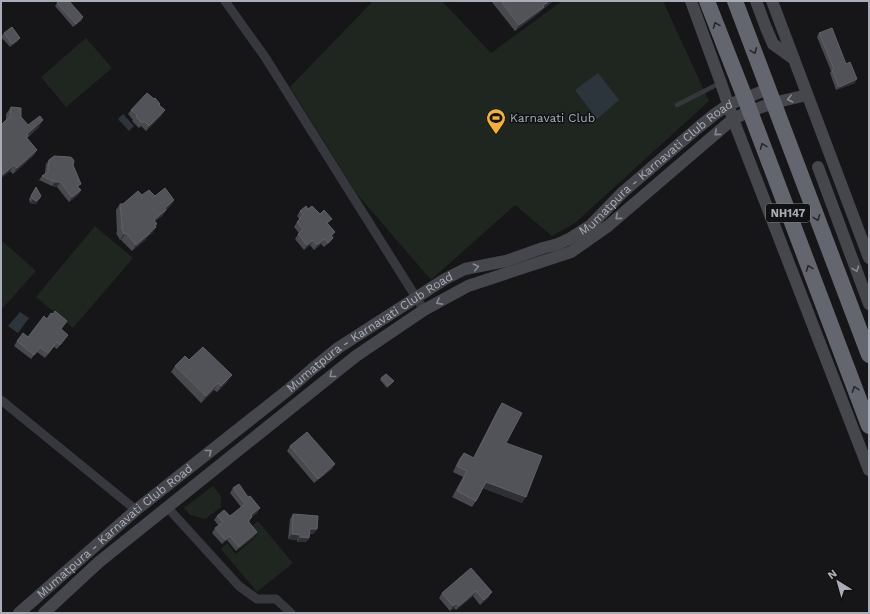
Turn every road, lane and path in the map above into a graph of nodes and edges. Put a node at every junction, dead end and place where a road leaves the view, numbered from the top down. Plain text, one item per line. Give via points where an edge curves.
1 (225, 1) edge
2 (690, 1) edge
3 (707, 1) edge
4 (735, 1) edge
5 (756, 1) edge
6 (772, 1) edge
7 (794, 59) junction
8 (721, 83) junction
9 (807, 95) junction
10 (771, 96) junction
11 (677, 105) dead end
12 (728, 105) junction
13 (747, 105) junction
14 (733, 119) junction
15 (832, 160) junction
16 (818, 167) junction
17 (801, 175) junction
18 (868, 252) edge
19 (416, 297) junction
20 (869, 304) edge
21 (424, 310) junction
22 (869, 355) edge
23 (1, 400) edge
24 (869, 426) edge
25 (869, 470) edge
26 (167, 507) junction
27 (136, 510) junction
28 (19, 613) edge
29 (44, 613) edge
30 (291, 613) edge

1 - 19 street via 265,57
2 - 8 street
13 -> 3 highway, NH147
4 -> 10 highway, NH147
5 - 7 street via 773,44
6 - 7 street
7 - 9 street
8 - 11 lane
8 - 12 street
9 -> 10 street
9 - 15 street
10 - 13 street
10 - 17 highway, NH147
12 - 13 street, Mumatpura - Karnavati Club Road
12 - 14 street
19 -> 12 street, Mumatpura - Karnavati Club Road via 465,269 506,261 569,239 591,225 623,192
13 - 14 street, Mumatpura - Karnavati Club Road
24 -> 13 highway, NH147
14 -> 21 street, Mumatpura - Karnavati Club Road via 608,226 571,252 468,286
14 - 25 street
15 - 16 street
15 - 18 street
16 - 17 street
16 -> 20 street
17 -> 22 highway, NH147
19 - 21 street
27 -> 19 street, Mumatpura - Karnavati Club Road via 338,348
21 -> 26 street, Mumatpura - Karnavati Club Road via 356,356
23 - 27 street
26 - 29 street, Mumatpura - Karnavati Club Road via 99,562
26 - 30 street via 239,586 257,598 276,599
27 - 28 street, Mumatpura - Karnavati Club Road

